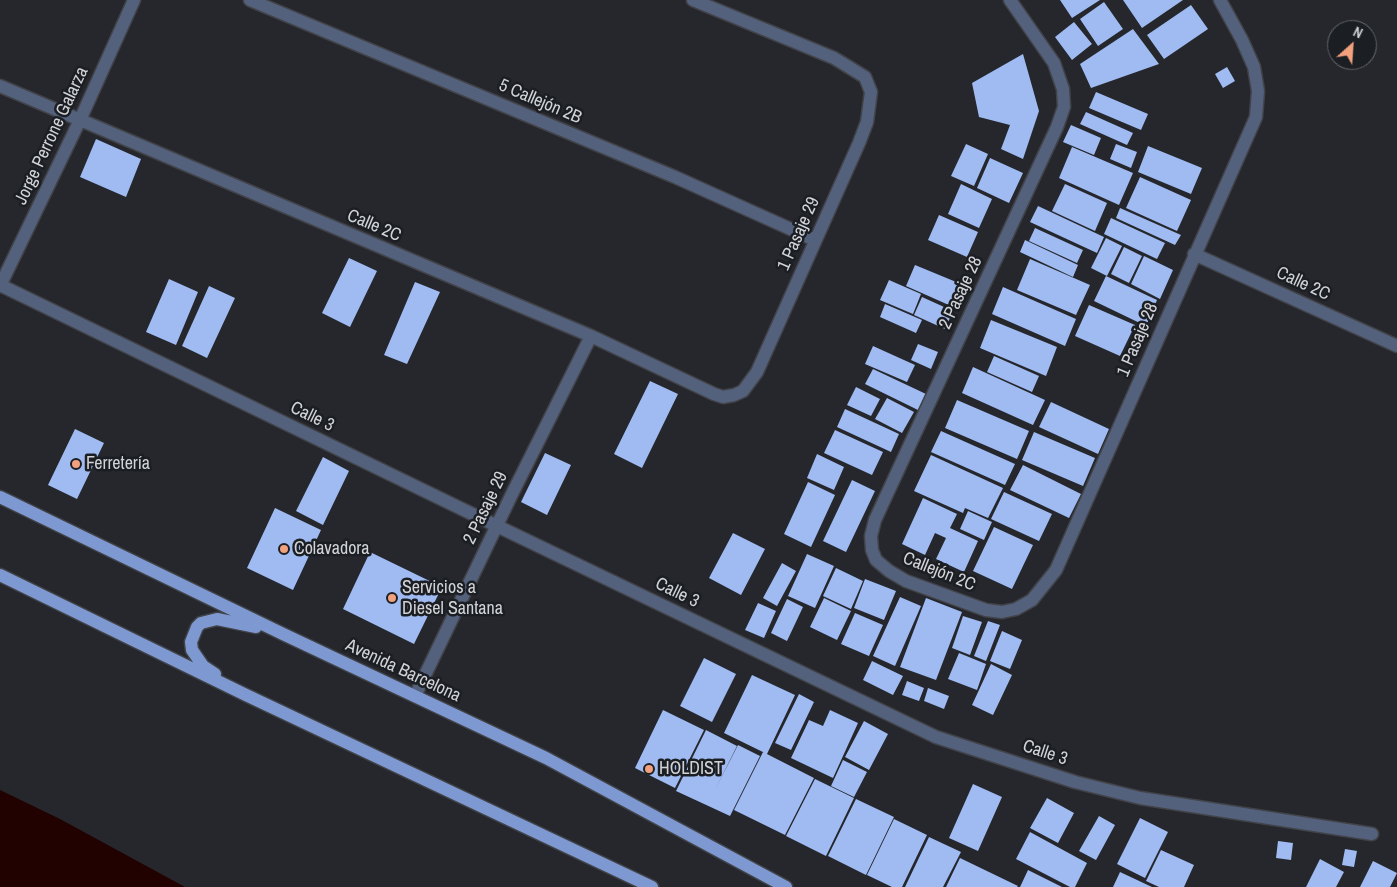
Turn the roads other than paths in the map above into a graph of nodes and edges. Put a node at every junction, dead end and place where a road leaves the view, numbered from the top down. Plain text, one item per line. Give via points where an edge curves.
1 (134, 0) edge
2 (250, 0) edge
3 (693, 0) edge
4 (1010, 0) edge
5 (1220, 0) edge
6 (0, 86) edge
7 (80, 120) junction
8 (815, 240) junction
9 (1194, 254) junction
10 (0, 285) edge
11 (591, 336) junction
12 (1397, 346) edge
13 (734, 395) joint
14 (0, 497) edge
15 (497, 526) junction
16 (871, 536) joint
17 (0, 575) edge
18 (1016, 610) joint
19 (283, 634) junction
20 (246, 695) junction
21 (415, 696) junction
22 (1372, 834) dead end
23 (652, 887) edge
24 (786, 887) edge

1 - 7 street, Jorge Perrone Galarza
2 - 8 street, 5 Callejón 2B via 675,177
3 - 8 street, 1 Pasaje 29 via 834,58 865,77 871,92 867,122
4 - 16 street, 2 Pasaje 28 via 1054,63 1063,89 1064,107 875,520
5 - 9 street, 1 Pasaje 28 via 1254,67 1258,91 1256,117
6 - 7 street, Calle 2C
7 - 10 street, Jorge Perrone Galarza
7 - 11 street, Calle 2C
8 - 13 street, 1 Pasaje 29 via 757,372 743,391
9 - 12 street, Calle 2C
9 - 18 street, 1 Pasaje 28 via 1070,543 1056,570 1032,600
10 - 15 street, Calle 3
11 - 13 street, Calle 2C via 714,394 723,397
11 - 15 street, 2 Pasaje 29
14 - 19 main road, Avenida Barcelona
15 - 21 street, 2 Pasaje 29
15 - 22 street, Calle 3 via 936,737 1075,782 1140,798
16 - 18 street, Callejón 2C via 876,560 906,581 986,610
17 - 20 main road
19 - 20 main road via 217,619 197,627 191,642 196,658
19 - 21 main road, Avenida Barcelona
20 - 23 main road
21 - 24 main road, Avenida Barcelona via 546,758

